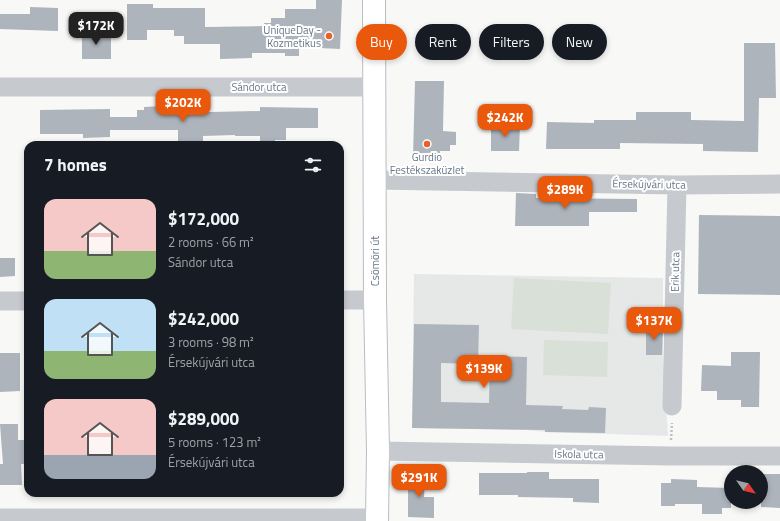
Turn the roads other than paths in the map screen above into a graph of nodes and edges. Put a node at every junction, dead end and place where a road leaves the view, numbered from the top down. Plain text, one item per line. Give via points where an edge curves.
1 (374, 0) edge
2 (0, 87) edge
3 (374, 87) junction
4 (375, 180) junction
5 (780, 184) edge
6 (677, 185) junction
7 (344, 300) edge
8 (375, 300) junction
9 (0, 301) edge
10 (24, 301) edge
11 (672, 406) road end
12 (378, 451) junction
13 (780, 456) edge
14 (0, 518) edge
15 (377, 519) edge

1 - 3 main road, Csömöri út
2 - 3 street, Sándor utca
3 - 4 main road, Csömöri út
4 - 6 street, Érsekújvári utca
4 - 8 main road, Csömöri út
5 - 6 street, Érsekújvári utca
6 - 11 street, Erik utca
7 - 8 street
8 - 12 main road, Csömöri út
9 - 10 street
12 - 13 street, Iskola utca
12 - 15 main road, Csömöri út
14 - 15 street

